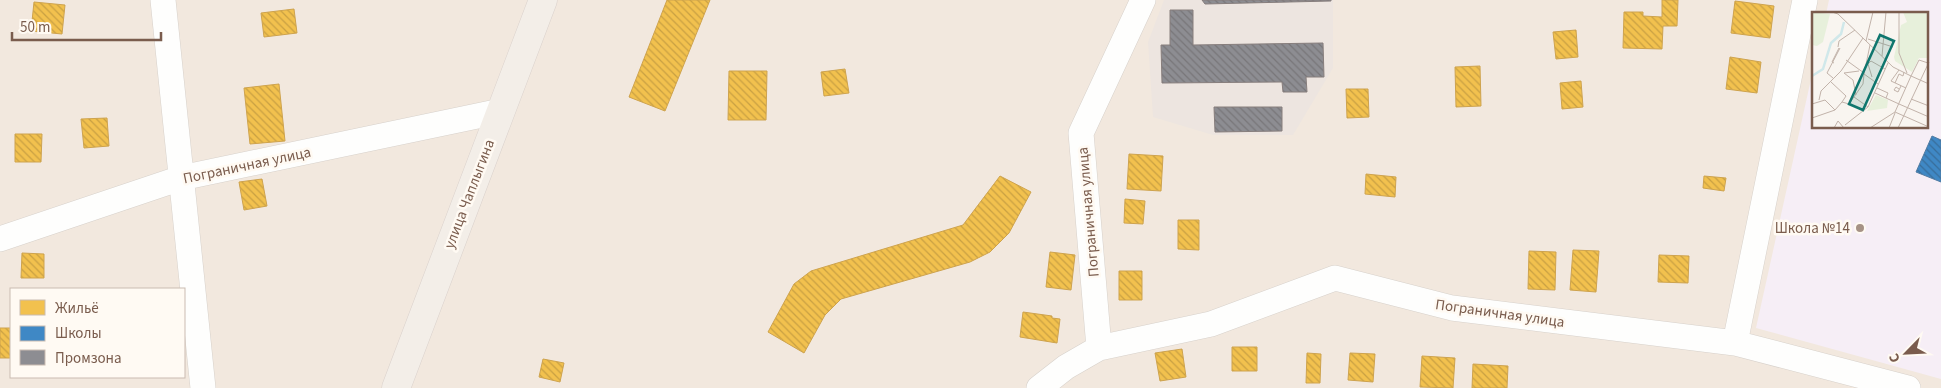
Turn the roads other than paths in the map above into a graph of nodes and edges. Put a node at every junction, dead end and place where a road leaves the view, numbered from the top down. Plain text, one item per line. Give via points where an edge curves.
1 (163, 0) edge
2 (542, 0) edge
3 (1143, 0) edge
4 (1805, 0) edge
5 (501, 111) junction
6 (181, 178) junction
7 (0, 239) edge
8 (1735, 343) junction
9 (1099, 348) junction
10 (1066, 378) edge
11 (203, 388) edge
12 (396, 388) edge
13 (1038, 388) edge
14 (1908, 388) edge

1 - 6 street
2 - 5 main road, улица Чаплыгина
3 - 9 street, Пограничная улица via 1081,133
4 - 8 street
5 - 6 street, Пограничная улица
5 - 12 main road, улица Чаплыгина
6 - 7 street, Пограничная улица
6 - 11 street
8 - 9 street, Пограничная улица via 1452,308 1335,278 1211,324
8 - 14 street, Пограничная улица
9 - 10 street, Пограничная улица
10 - 13 street, Пограничная улица

